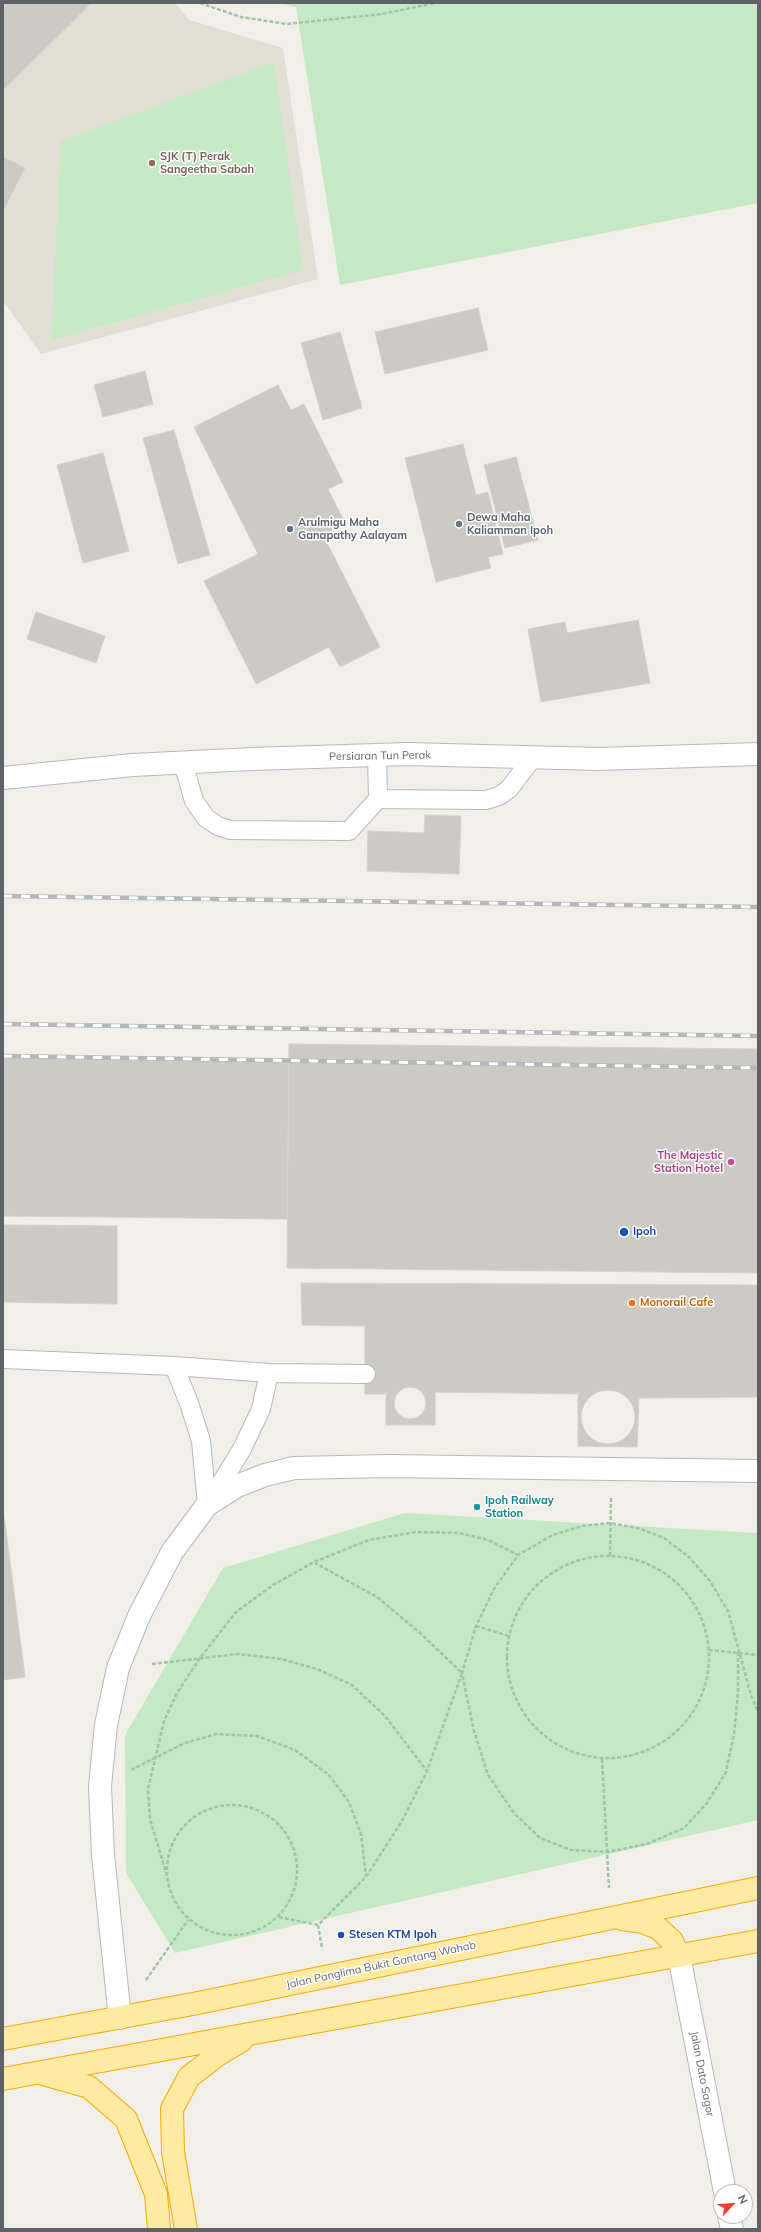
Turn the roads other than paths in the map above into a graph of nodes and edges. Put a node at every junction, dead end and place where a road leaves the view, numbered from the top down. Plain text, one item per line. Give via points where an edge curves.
1 (758, 754) edge
2 (378, 755) junction
3 (533, 757) junction
4 (183, 762) junction
5 (3, 778) edge
6 (378, 799) junction
7 (3, 1358) edge
8 (174, 1366) junction
9 (269, 1373) junction
10 (366, 1374) dead end
11 (758, 1471) edge
12 (207, 1506) junction
13 (758, 1888) edge
14 (611, 1917) junction
15 (758, 1941) edge
16 (679, 1956) junction
17 (120, 2018) junction
18 (252, 2034) junction
19 (3, 2039) edge
20 (38, 2073) junction
21 (3, 2079) edge
22 (723, 2184) edge
23 (159, 2229) edge
24 (186, 2229) edge

1 - 3 street, Persiaran Tun Perak via 599,759
2 - 3 street, Persiaran Tun Perak
2 - 4 street, Persiaran Tun Perak
2 - 6 lane
3 - 6 lane via 509,789 499,796 486,800
4 - 5 street, Persiaran Tun Perak
4 - 6 lane via 194,801 206,818 230,830 348,831
7 - 8 lane
8 - 9 lane
8 - 12 lane via 201,1441
9 - 10 lane
9 - 12 lane via 261,1409 242,1449
11 - 12 street via 388,1466 294,1468 265,1475 237,1486
12 - 17 street via 172,1552 139,1616 118,1668 106,1725 100,1786 102,1855
13 - 14 highway, Jalan Panglima Bukit Gantang Wahab
14 - 16 highway via 643,1922 658,1928 672,1941
14 - 17 highway, Jalan Panglima Bukit Gantang Wahab
15 - 16 highway
16 - 18 highway
16 - 22 street, Jalan Dato Sagor
17 - 19 highway, Jalan Panglima Bukit Gantang Wahab
18 - 20 highway
18 - 24 highway via 216,2056 190,2077 172,2109 173,2152
20 - 21 highway
20 - 23 highway via 89,2087 126,2119 156,2194

